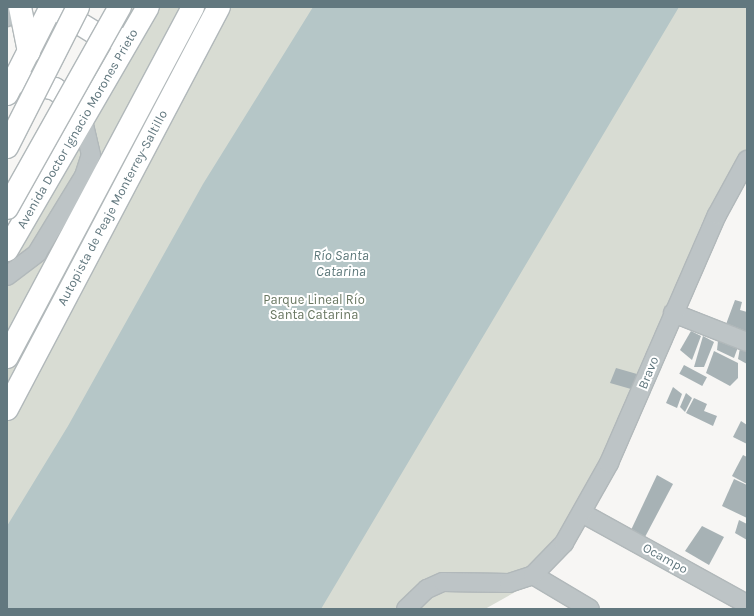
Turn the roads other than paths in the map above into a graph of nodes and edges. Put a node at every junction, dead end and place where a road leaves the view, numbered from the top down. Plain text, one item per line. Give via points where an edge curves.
1 (15, 7) edge
2 (20, 7) edge
3 (52, 7) edge
4 (78, 7) edge
5 (120, 7) edge
6 (148, 7) edge
7 (193, 7) edge
8 (219, 7) edge
9 (7, 17) edge
10 (129, 40) junction
11 (29, 52) junction
12 (11, 87) edge
13 (85, 117) junction
14 (7, 147) edge
15 (747, 160) edge
16 (7, 208) edge
17 (7, 250) edge
18 (7, 276) edge
19 (673, 313) junction
20 (747, 342) edge
21 (7, 358) edge
22 (7, 409) edge
23 (582, 513) junction
24 (533, 575) junction
25 (747, 604) edge
26 (406, 609) edge
27 (590, 609) edge

1 - 9 street
2 - 11 main road
3 - 10 main road via 96,33
3 - 11 main road
4 - 14 main road, bridge
5 - 16 main road, Avenida Doctor Ignacio Morones Prieto, bridge
6 - 10 main road, Avenida Doctor Ignacio Morones Prieto
7 - 21 main road, Autopista de Peaje Monterrey-Saltillo
8 - 22 main road, Autopista de Peaje Monterrey-Saltillo
10 - 13 main road, Avenida Doctor Ignacio Morones Prieto
11 - 12 main road
12 - 13 main road via 55,89
13 - 17 main road, Avenida Doctor Ignacio Morones Prieto
13 - 18 street via 91,154 84,176 37,253
15 - 19 street, Bravo
19 - 20 street
19 - 23 street, Bravo via 643,390
23 - 24 street, Bravo via 559,549
23 - 25 street, Ocampo
24 - 26 street, Bravo via 509,583 443,582 427,589
24 - 27 street

